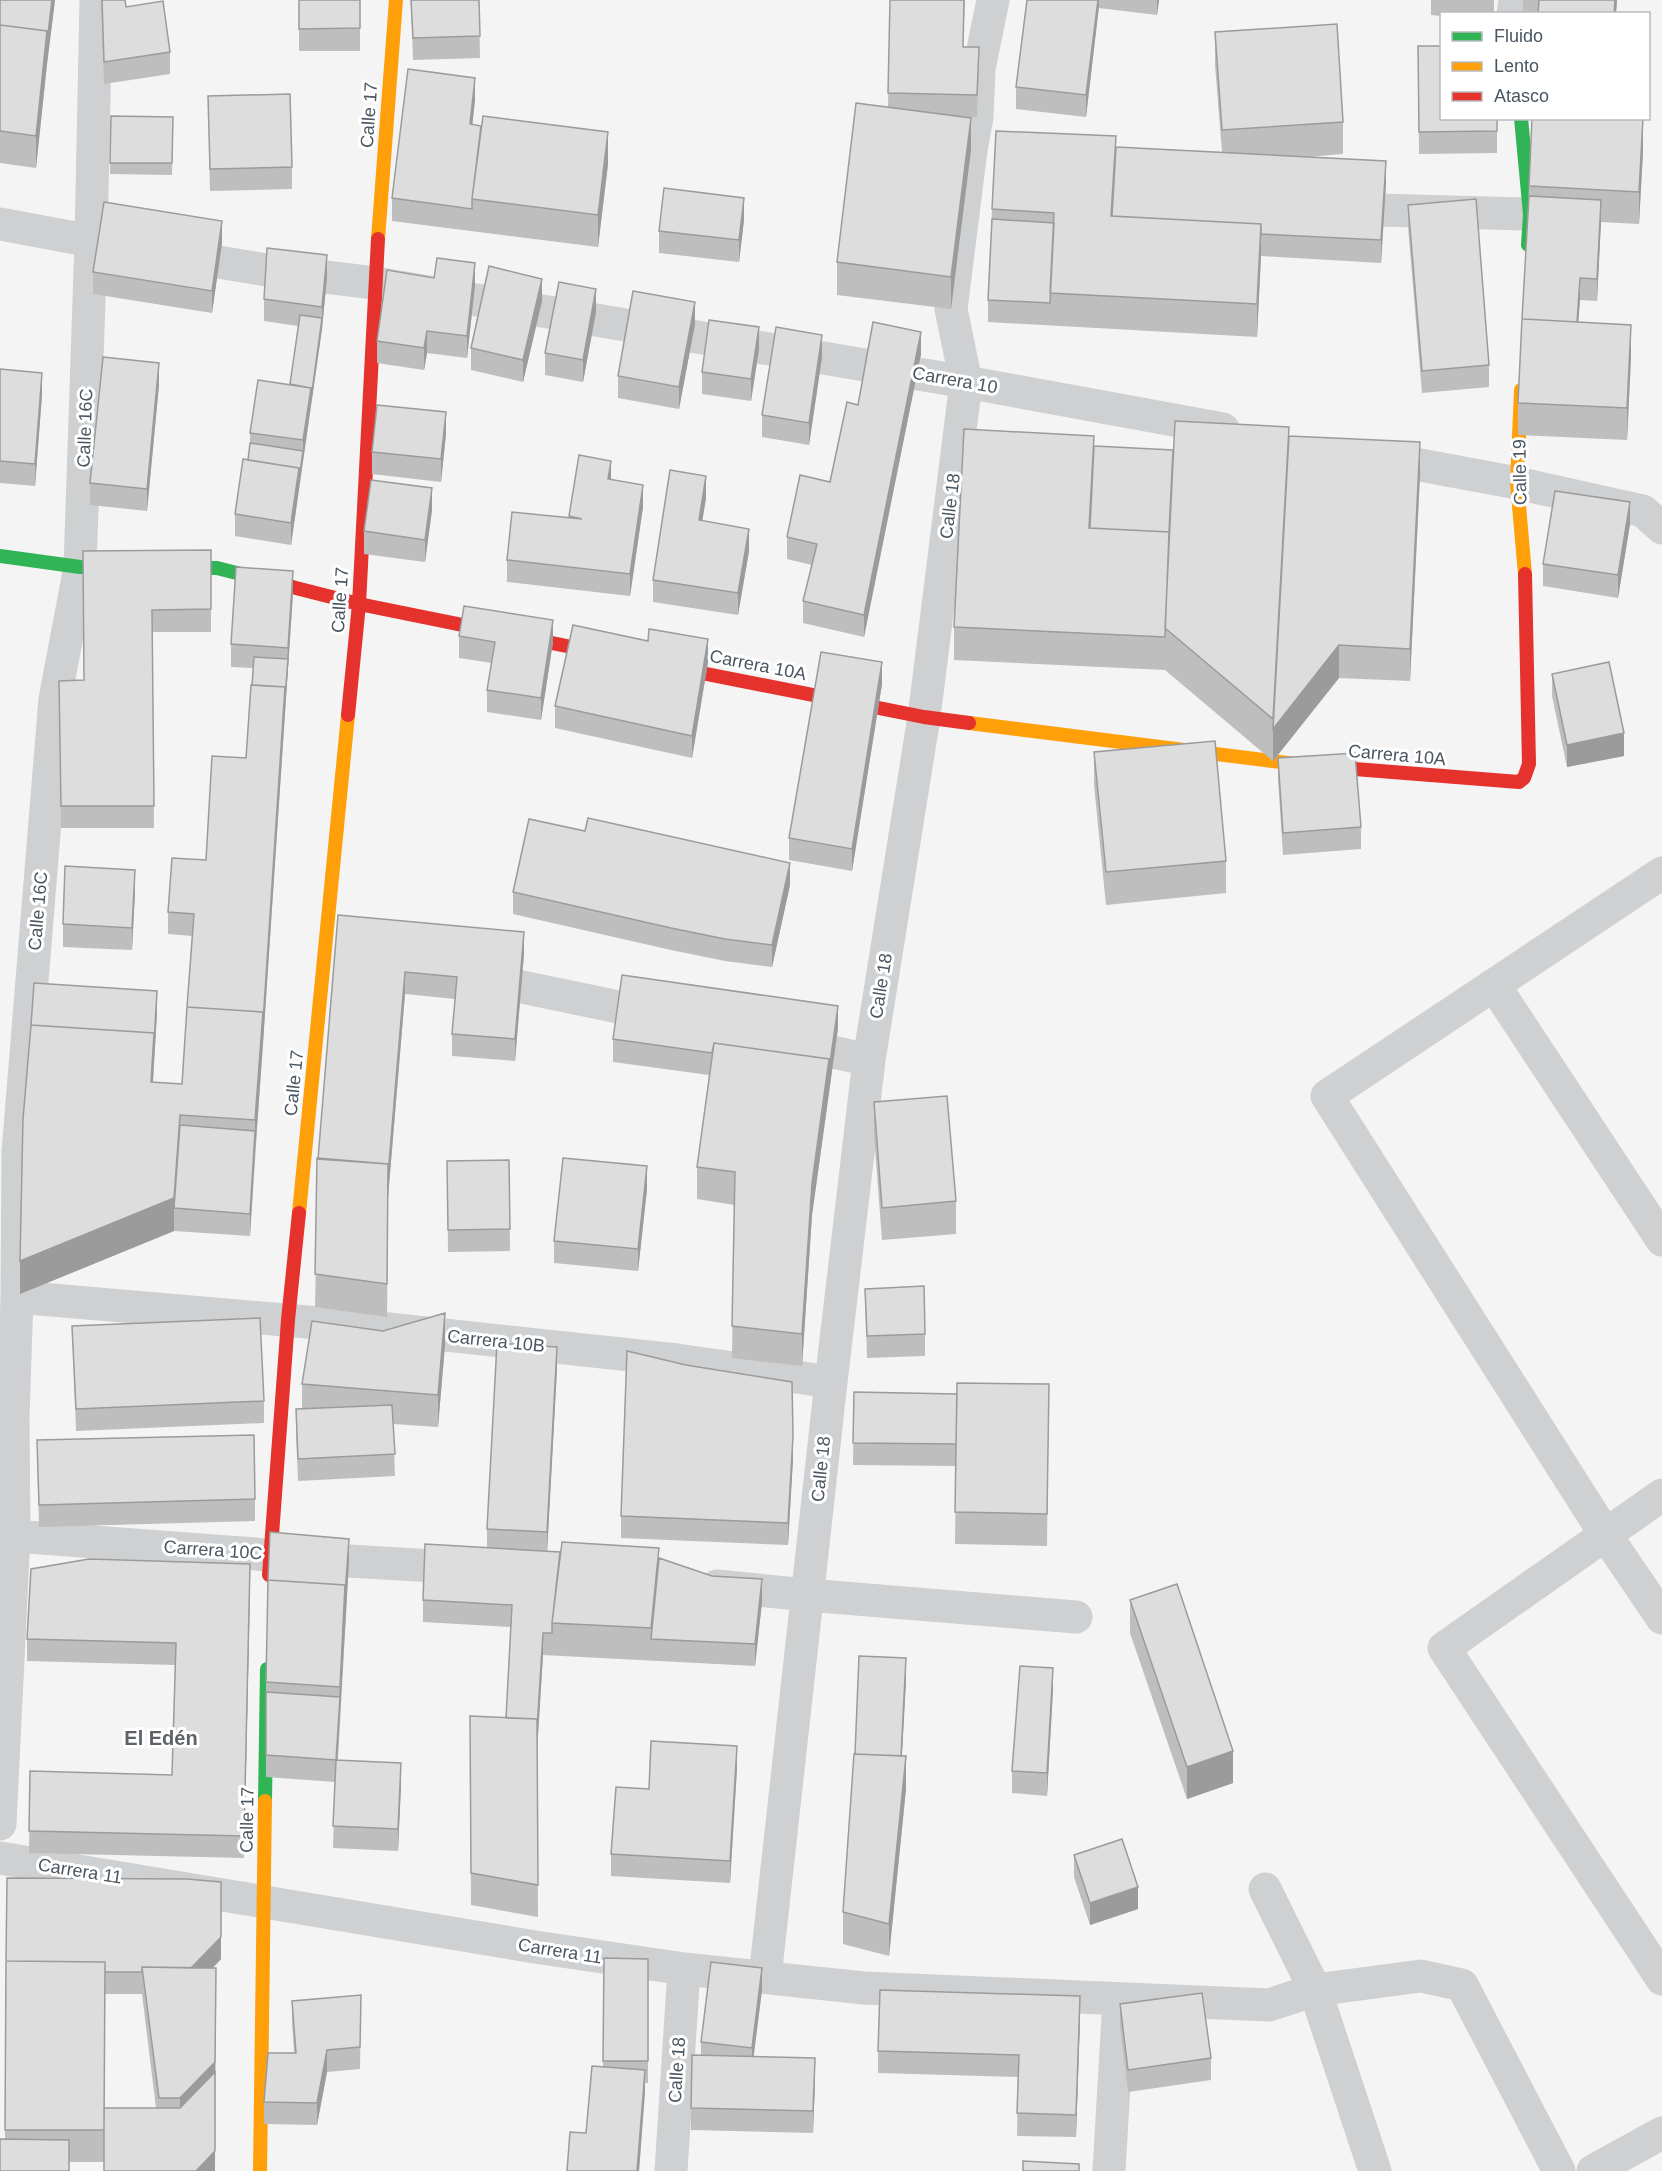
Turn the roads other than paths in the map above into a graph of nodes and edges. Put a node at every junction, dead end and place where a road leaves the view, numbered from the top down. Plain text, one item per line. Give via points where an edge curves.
1 (96, 0) edge
2 (396, 0) edge
3 (993, 0) edge
4 (1521, 120) edge
5 (971, 150) junction
6 (1005, 157) edge
7 (1305, 209) edge
8 (1530, 214) junction
9 (0, 224) edge
10 (91, 242) junction
11 (1528, 261) edge
12 (375, 283) junction
13 (1522, 378) edge
14 (966, 382) junction
15 (1248, 434) edge
16 (1353, 453) edge
17 (1517, 483) junction
18 (1662, 528) edge
19 (0, 556) edge
20 (80, 567) junction
21 (359, 604) junction
22 (629, 658) edge
23 (653, 663) edge
24 (924, 717) junction
25 (1515, 783) joint
26 (1662, 873) edge
27 (453, 973) edge
28 (1494, 985) junction
29 (696, 1023) edge
30 (765, 1038) edge
31 (869, 1060) junction
32 (9, 1150) edge
33 (1662, 1240) edge
34 (17, 1297) junction
35 (288, 1320) junction
36 (831, 1382) junction
37 (1662, 1495) edge
38 (1605, 1534) junction
39 (7, 1536) edge
40 (270, 1554) junction
41 (500, 1570) edge
42 (693, 1584) edge
43 (268, 1589) edge
44 (807, 1596) junction
45 (1076, 1617) dead end
46 (1662, 1618) edge
47 (267, 1658) edge
48 (0, 1824) edge
49 (0, 1858) edge
50 (1265, 1889) dead end
51 (264, 1901) junction
52 (684, 1969) junction
53 (765, 1977) junction
54 (1662, 1979) edge
55 (1315, 1990) junction
56 (1119, 1999) junction
57 (1662, 2133) edge
58 (260, 2171) edge
59 (671, 2171) edge
60 (1109, 2171) edge
61 (1375, 2171) edge
62 (1559, 2171) edge
63 (1593, 2171) edge

1 - 10 street, Calle 16C
2 - 12 street, Calle 17
3 - 5 street, Calle 18 via 979,69
4 - 8 street
5 - 6 street
5 - 14 street, Calle 18 via 951,309
7 - 8 street
8 - 11 street
9 - 10 street, Carrera 10
10 - 12 street, Carrera 10
10 - 20 street, Calle 16C
12 - 14 street, Carrera 10
12 - 21 street, Calle 17
13 - 17 street, Calle 19
14 - 15 street, Carrera 10
14 - 24 street, Calle 18
16 - 17 street
17 - 18 street via 1644,511
17 - 25 street, Calle 19 via 1524,549 1529,764 1524,778
19 - 20 street
20 - 21 street via 217,568
20 - 32 street, Calle 16C via 55,699
21 - 22 street
21 - 35 street, Calle 17 via 338,949
23 - 24 street, Carrera 10A
24 - 25 street, Carrera 10A via 1281,763
24 - 31 street, Calle 18
26 - 28 street
27 - 29 street
28 - 33 street
28 - 38 street via 1328,1096
30 - 31 street
31 - 36 street, Calle 18
32 - 34 street, Calle 16C
34 - 35 street, Carrera 10B
34 - 39 street, Calle 16C
35 - 36 street, Carrera 10B via 677,1360
35 - 40 street, Calle 17
36 - 44 street, Calle 18
37 - 38 street
38 - 46 street
38 - 54 street via 1444,1648
39 - 40 street, Carrera 10C
39 - 48 street, Calle 16C
40 - 41 street, Carrera 10C
40 - 43 street, Calle 17
42 - 44 street
44 - 45 street
44 - 53 street, Calle 18
47 - 51 street, Calle 17
49 - 51 street, Carrera 11
50 - 55 street
51 - 52 street, Carrera 11
51 - 58 street, Calle 17
52 - 53 street, Carrera 11
52 - 59 street, Calle 18
53 - 56 street, Carrera 11 via 864,1988
55 - 56 street, Carrera 11 via 1269,2005
55 - 61 street
55 - 62 street via 1421,1976 1462,1985
56 - 60 street
57 - 63 street

